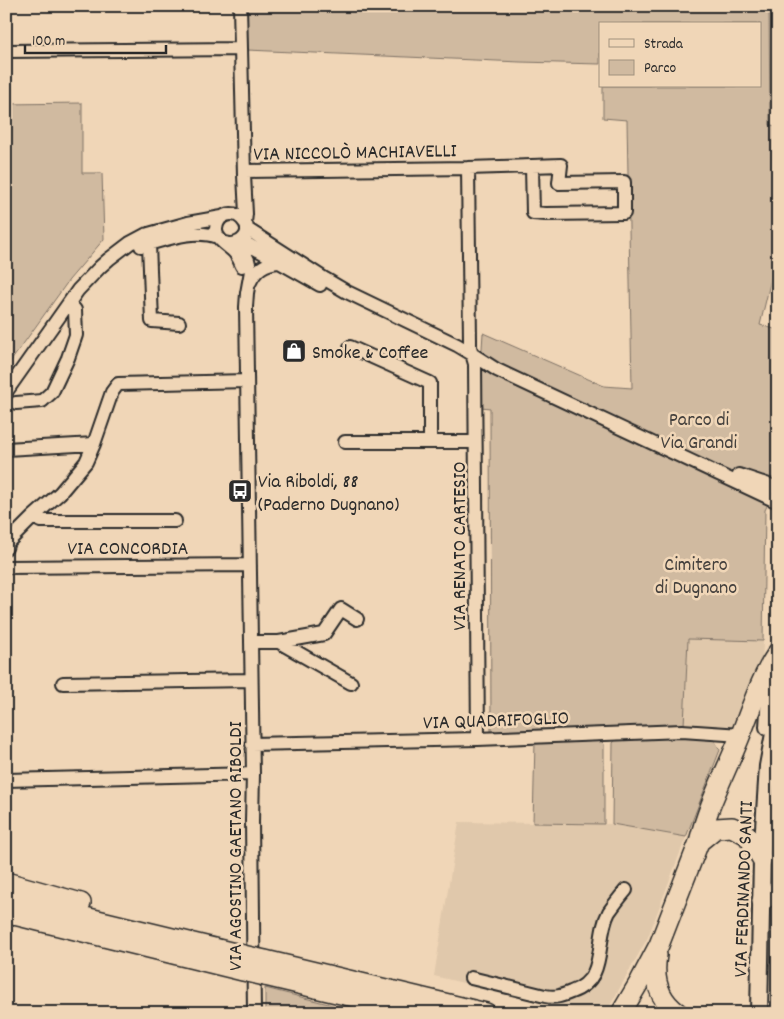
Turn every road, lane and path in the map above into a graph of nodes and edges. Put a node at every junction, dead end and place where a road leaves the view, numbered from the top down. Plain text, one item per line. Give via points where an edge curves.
1 (240, 6) edge
2 (240, 49) junction
3 (6, 51) edge
4 (532, 167) junction
5 (468, 168) junction
6 (244, 173) junction
7 (225, 216) junction
8 (244, 234) junction
9 (147, 240) junction
10 (221, 240) junction
11 (279, 262) junction
12 (248, 289) junction
13 (69, 303) junction
14 (180, 323) dead end
15 (350, 347) dead end
16 (472, 354) junction
17 (247, 381) junction
18 (6, 392) edge
19 (16, 403) dead end
20 (345, 442) dead end
21 (430, 442) junction
22 (476, 442) junction
23 (94, 444) junction
24 (6, 449) edge
25 (778, 488) edge
26 (777, 501) edge
27 (33, 517) junction
28 (175, 520) dead end
29 (6, 548) edge
30 (250, 565) junction
31 (6, 567) edge
32 (357, 618) dead end
33 (251, 642) junction
34 (279, 642) junction
35 (778, 652) edge
36 (778, 658) edge
37 (251, 680) junction
38 (63, 683) dead end
39 (351, 684) dead end
40 (778, 712) edge
41 (741, 735) junction
42 (478, 739) junction
43 (252, 744) junction
44 (768, 766) junction
45 (253, 774) junction
46 (6, 780) edge
47 (699, 842) junction
48 (762, 859) junction
49 (6, 882) edge
50 (626, 890) dead end
51 (778, 890) edge
52 (6, 898) edge
53 (762, 900) junction
54 (6, 915) edge
55 (120, 925) junction
56 (659, 945) junction
57 (243, 963) junction
58 (265, 968) junction
59 (471, 978) dead end
60 (254, 1013) edge
61 (421, 1013) edge
62 (486, 1013) edge
63 (620, 1013) edge
64 (678, 1013) edge
65 (759, 1013) edge

1 - 2 street, VIA AGOSTINO GAETANO RIBOLDI
2 - 3 street
2 - 6 street, VIA AGOSTINO GAETANO RIBOLDI
4 - 4 street, VIA NICCOLÒ MACHIAVELLI via 533,213 624,213 624,182 559,183 560,166
4 - 5 street, VIA NICCOLÒ MACHIAVELLI
5 - 6 street, VIA NICCOLÒ MACHIAVELLI
5 - 16 street, VIA NICCOLÒ MACHIAVELLI
6 - 7 street, VIA AGOSTINO GAETANO RIBOLDI via 238,201
6 - 8 street, VIA AGOSTINO GAETANO RIBOLDI
7 - 8 street via 241,217
7 - 9 street via 188,223
7 - 10 street via 216,227
8 - 10 street via 234,245
8 - 11 street
8 - 12 street, VIA AGOSTINO GAETANO RIBOLDI via 242,248 251,271
8 - 16 street via 347,292
9 - 10 street via 191,234 207,234
9 - 13 street via 119,252 100,267
9 - 14 street via 152,321
10 - 12 street, VIA AGOSTINO GAETANO RIBOLDI via 240,262
11 - 12 street via 263,266 254,275
11 - 16 street via 389,320
12 - 17 street, VIA AGOSTINO GAETANO RIBOLDI
13 - 18 street
13 - 19 street via 75,310 76,335 52,392 42,401
15 - 21 street via 430,383
16 - 22 street, VIA RENATO CARTESIO via 475,364
16 - 25 street via 737,474
16 - 26 street via 497,370
17 - 23 street via 118,384 112,392
17 - 30 street, VIA AGOSTINO GAETANO RIBOLDI
20 - 21 street
21 - 22 street
22 - 42 street, VIA RENATO CARTESIO
23 - 24 street
23 - 27 street via 86,462 60,493
27 - 28 street via 41,521
27 - 29 street
30 - 31 street, VIA CONCORDIA
30 - 33 street, VIA AGOSTINO GAETANO RIBOLDI
32 - 34 street via 341,609 324,634
33 - 34 street
33 - 37 street, VIA AGOSTINO GAETANO RIBOLDI
34 - 39 street
35 - 41 highway via 767,670
36 - 44 main road via 769,707
37 - 38 street
37 - 43 street, VIA AGOSTINO GAETANO RIBOLDI
40 - 44 main road
41 - 42 street, VIA QUADRIFOGLIO via 682,731
41 - 47 highway
42 - 43 street, VIA QUADRIFOGLIO
43 - 45 street, VIA AGOSTINO GAETANO RIBOLDI
44 - 48 main road, VIA FERDINANDO SANTI
45 - 46 street
45 - 60 street, VIA AGOSTINO GAETANO RIBOLDI
47 - 48 highway via 716,828 732,827 746,834
47 - 56 highway
48 - 53 main road, VIA FERDINANDO SANTI
49 - 55 highway via 104,910
50 - 59 street via 609,913 596,971 577,990 555,998
51 - 53 highway
52 - 55 highway
53 - 65 main road, VIA FERDINANDO SANTI
54 - 57 highway
55 - 57 highway
56 - 63 highway
56 - 64 highway via 655,965 657,983 664,999
57 - 58 highway, bridge
58 - 61 highway
58 - 62 highway

